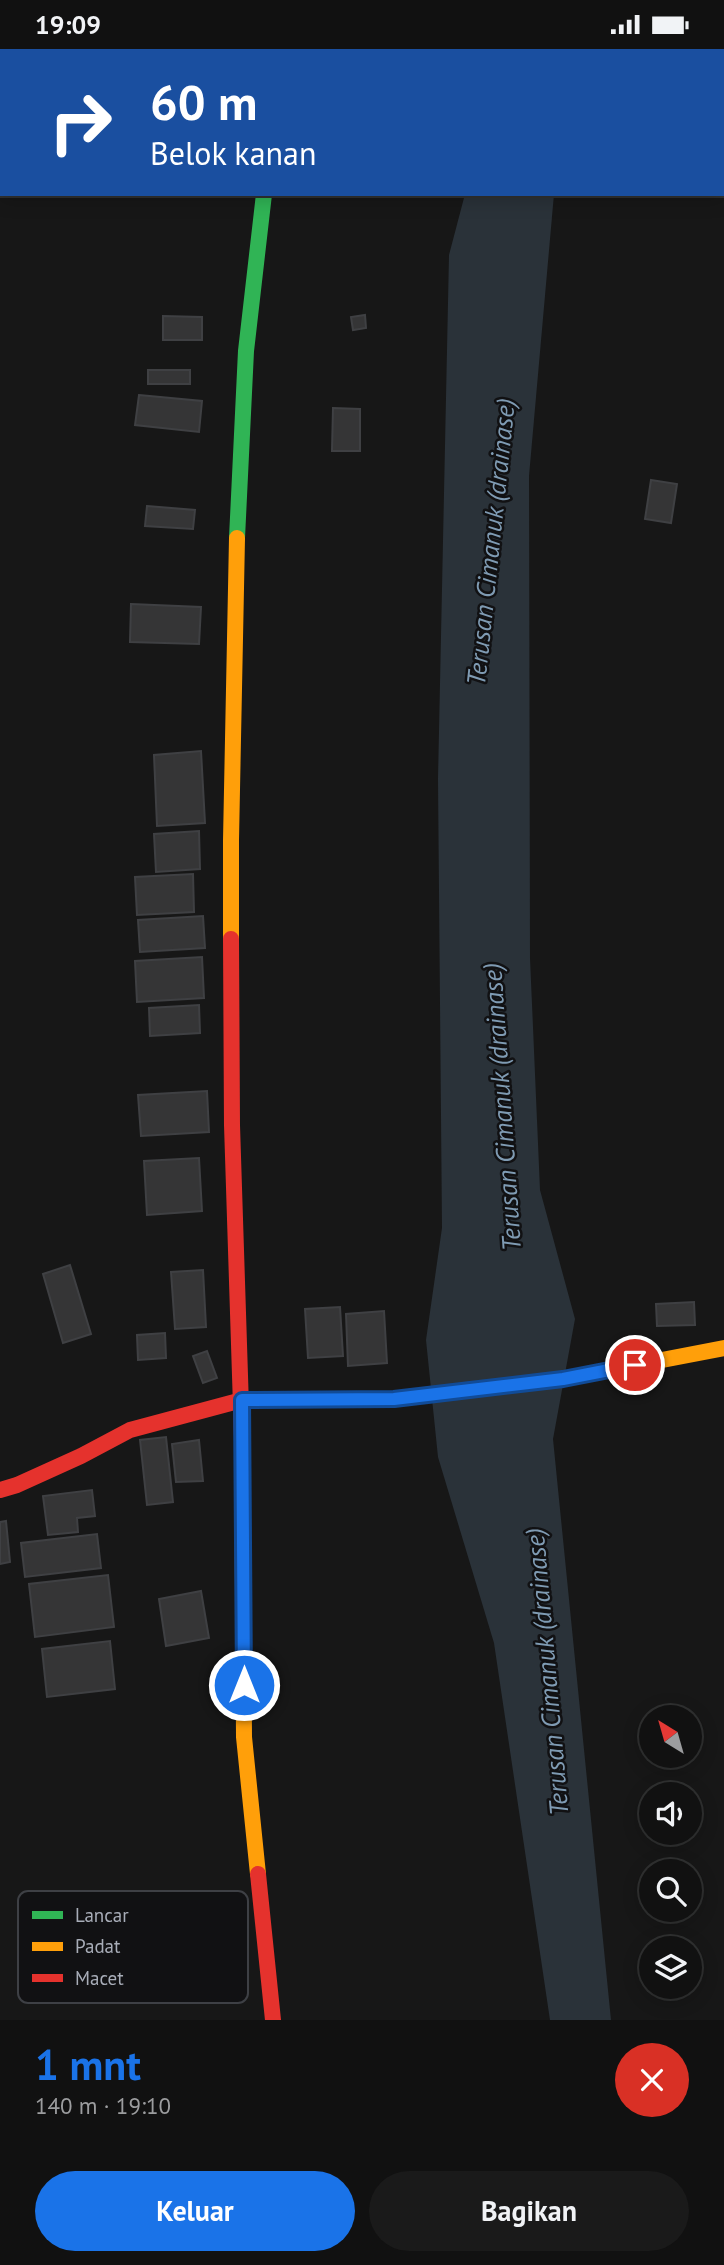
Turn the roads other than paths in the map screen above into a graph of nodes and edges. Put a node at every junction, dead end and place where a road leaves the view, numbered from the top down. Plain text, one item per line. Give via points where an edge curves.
1 (264, 196) edge
2 (724, 1348) edge
3 (242, 1400) junction
4 (0, 1490) edge
5 (273, 2020) edge

1 - 3 street via 246,351 235,598 232,1125
2 - 3 street via 563,1379 394,1399
3 - 4 street via 130,1430
3 - 5 street via 244,1737

